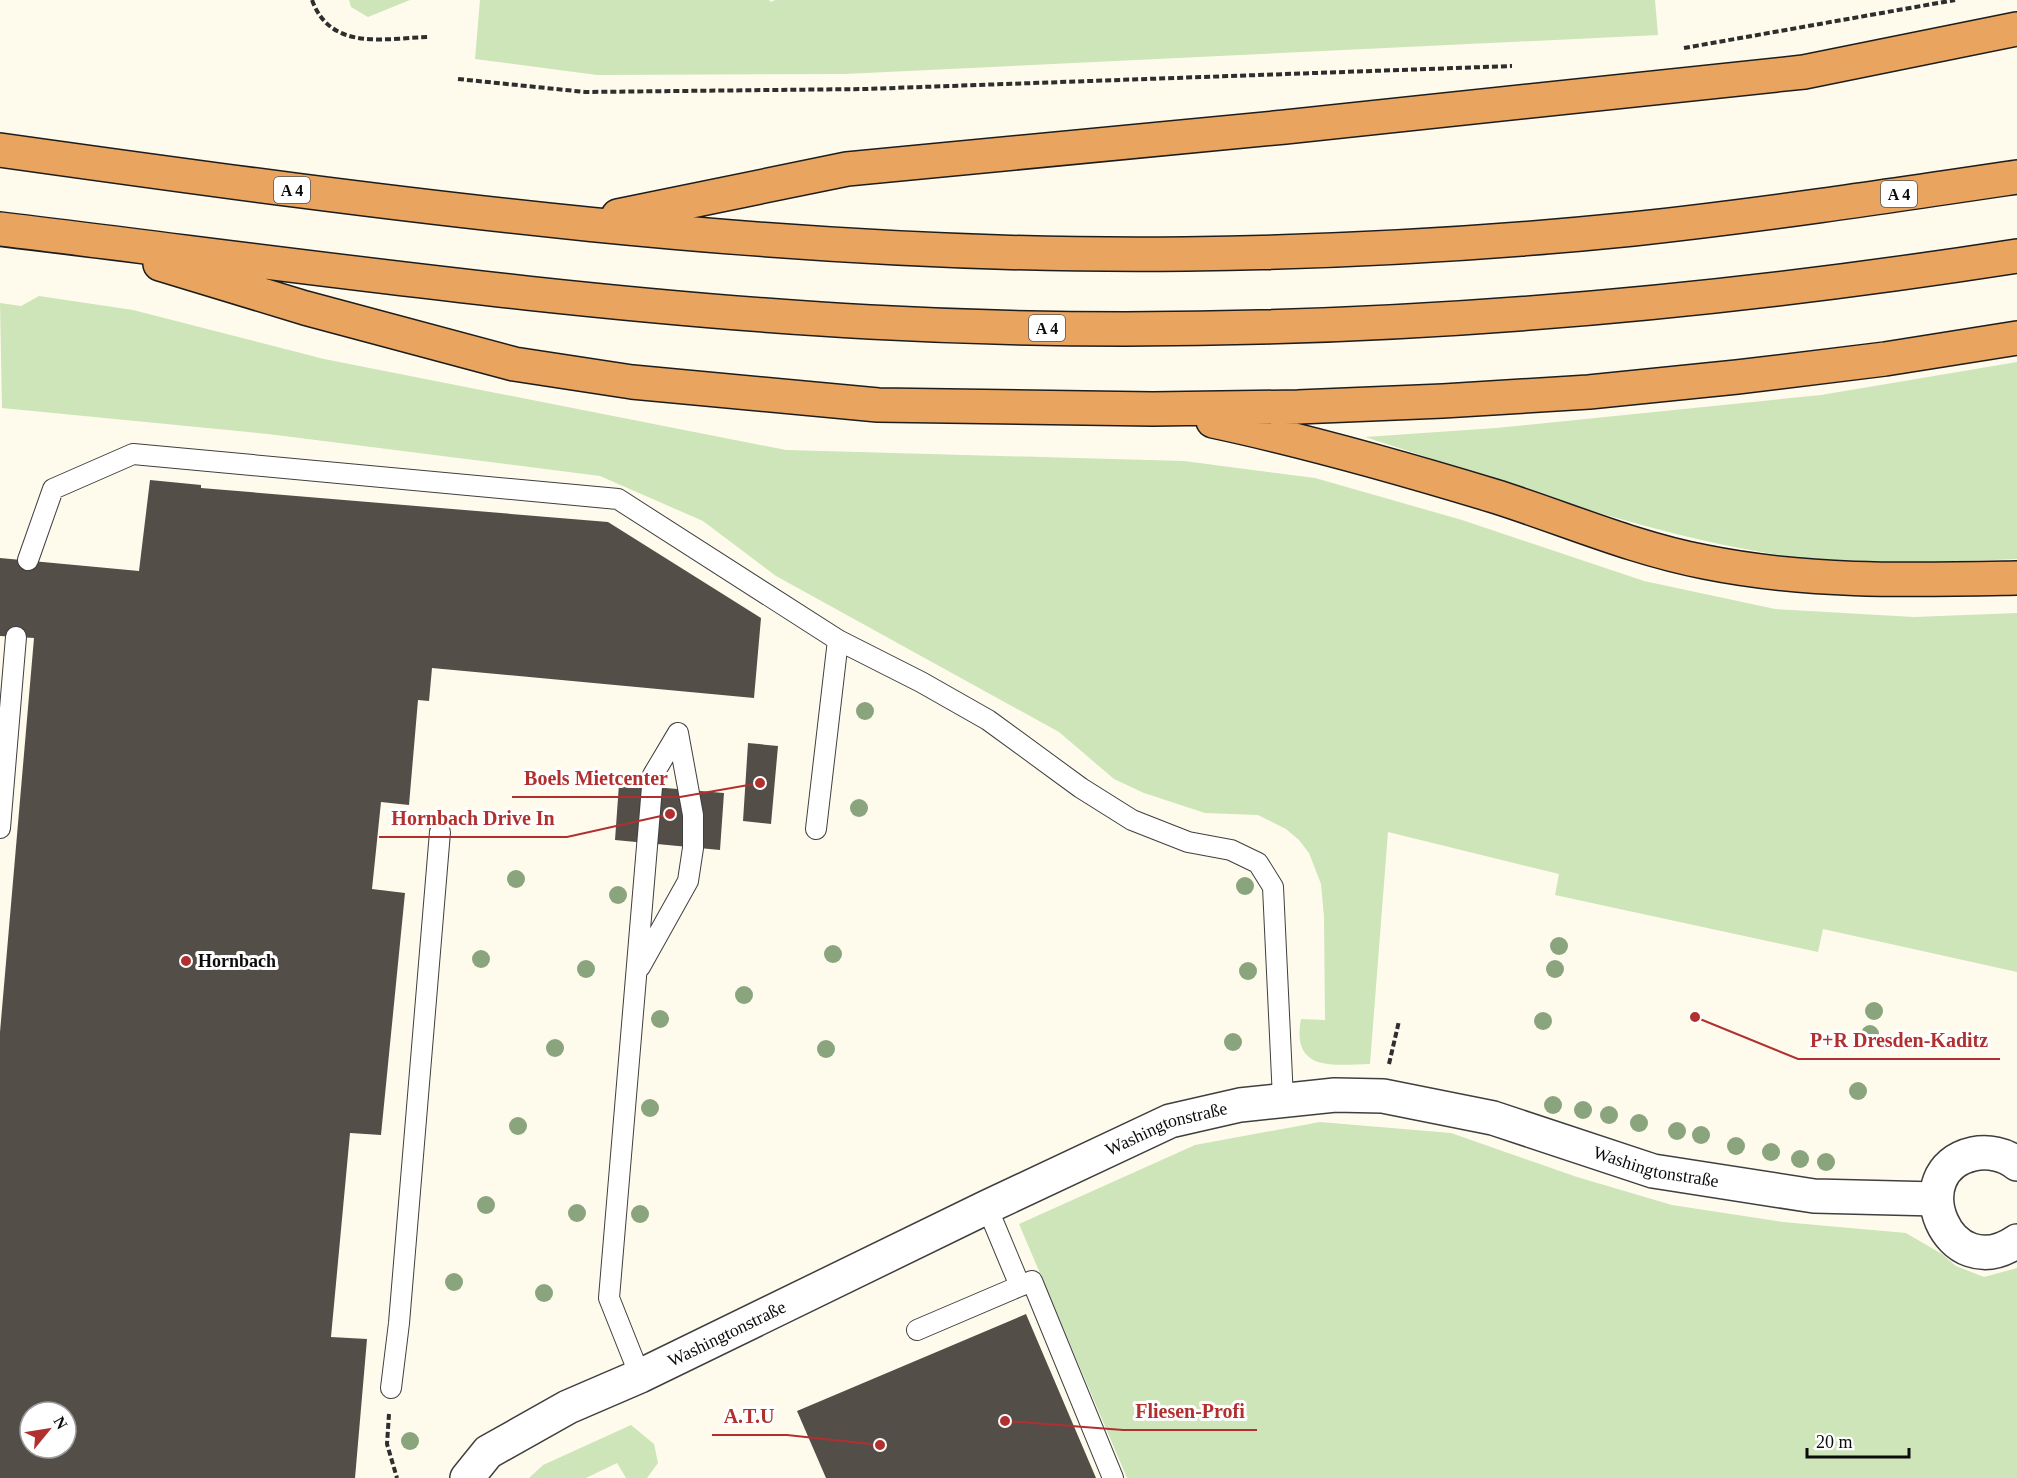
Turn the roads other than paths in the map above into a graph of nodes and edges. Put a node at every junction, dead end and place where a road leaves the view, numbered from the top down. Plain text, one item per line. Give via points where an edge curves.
1 (2017, 29) edge
2 (1, 150) edge
3 (2017, 177) edge
4 (584, 223) junction
5 (0, 229) edge
6 (78, 238) junction
7 (2017, 256) edge
8 (2017, 338) edge
9 (1153, 409) junction
10 (28, 560) dead end
11 (2017, 578) edge
12 (16, 637) dead end
13 (838, 640) junction
14 (0, 828) edge
15 (816, 829) dead end
16 (440, 832) dead end
17 (637, 972) junction
18 (1283, 1099) junction
19 (2017, 1164) edge
20 (1936, 1199) junction
21 (987, 1207) junction
22 (2017, 1241) edge
23 (1020, 1286) junction
24 (917, 1330) dead end
25 (640, 1376) junction
26 (391, 1388) road end
27 (467, 1478) edge
28 (1113, 1478) edge

1 - 4 highway via 1804,72 847,169
2 - 4 highway, A 4 via 263,187
3 - 4 highway, A 4 via 1632,229 1333,250 1183,254 906,248
5 - 6 highway, A 4
6 - 7 highway, A 4 via 570,299 717,313 1046,328 1386,323 1556,312 1736,295
6 - 9 highway via 305,309 514,364 632,382 878,405
8 - 9 highway via 1874,360 1588,392 1298,407
9 - 11 highway via 1245,428 1426,477 1652,549 1754,572 1825,579
10 - 13 lane via 53,489 133,454 618,499
12 - 14 lane
13 - 15 lane
13 - 18 lane via 988,720 1132,820 1188,842 1231,850 1258,863 1273,887
16 - 26 lane
17 - 17 lane via 688,881 693,815 678,733 653,775
17 - 25 lane via 609,1298
18 - 20 street, Washingtonstraße via 1383,1096 1493,1118 1653,1171 1814,1196
18 - 21 street, Washingtonstraße via 1170,1121
19 - 20 street via 1998,1154 1969,1155 1946,1172
20 - 22 street via 1943,1227 1964,1248 1994,1252
21 - 23 lane
21 - 25 street, Washingtonstraße
23 - 24 lane
23 - 28 lane via 1032,1281
25 - 27 street, Washingtonstraße via 567,1407 488,1452

